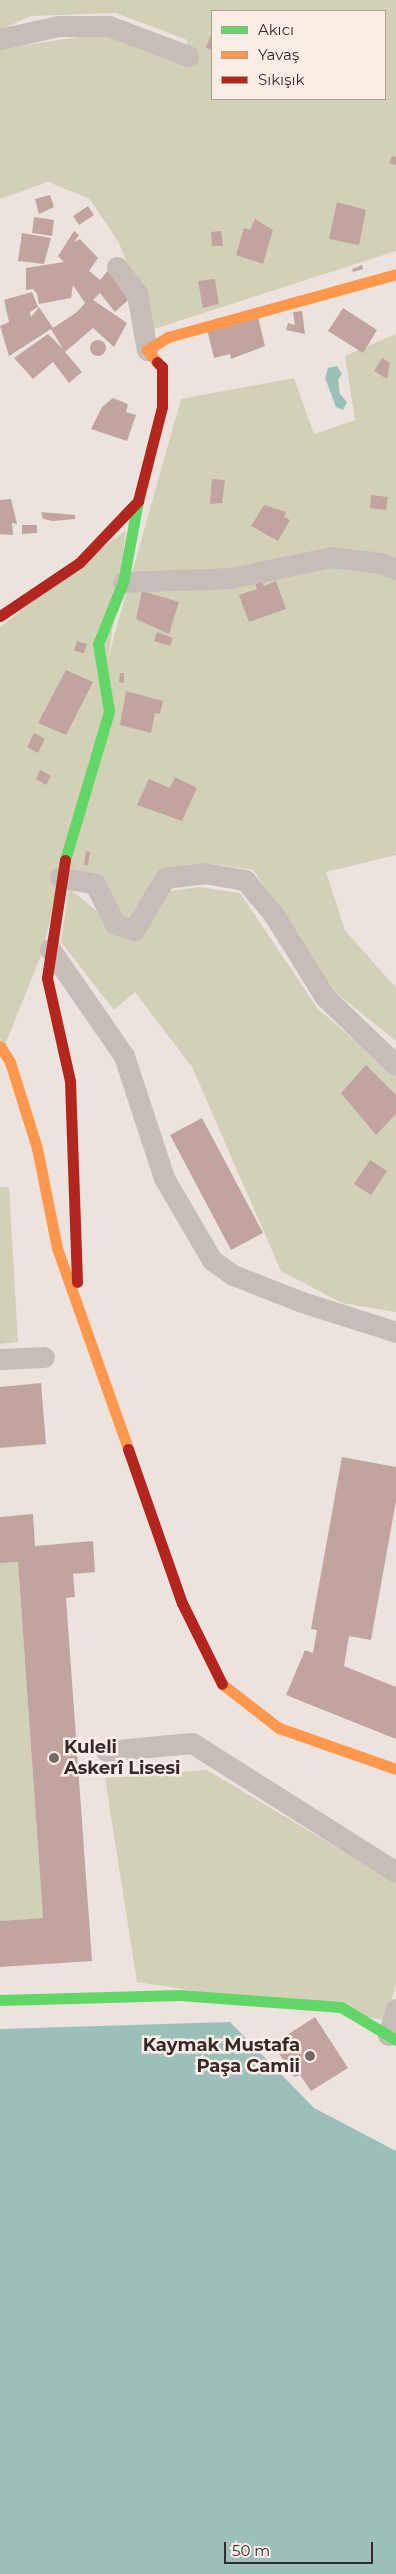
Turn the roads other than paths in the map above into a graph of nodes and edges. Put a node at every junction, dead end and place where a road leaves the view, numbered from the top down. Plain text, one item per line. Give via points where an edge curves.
1 (0, 39) edge
2 (188, 56) dead end
3 (117, 267) dead end
4 (396, 274) edge
5 (147, 350) junction
6 (138, 501) junction
7 (396, 569) edge
8 (123, 582) junction
9 (1, 614) edge
10 (60, 877) junction
11 (50, 949) junction
12 (0, 1046) edge
13 (396, 1065) edge
14 (77, 1298) junction
15 (396, 1332) edge
16 (44, 1358) dead end
17 (0, 1359) edge
18 (106, 1751) dead end
19 (396, 1770) edge
20 (396, 1872) edge
21 (0, 2000) edge
22 (396, 2008) edge
23 (392, 2038) edge

1 - 2 street via 59,26 109,26
3 - 5 street via 137,294
4 - 5 street via 168,336
5 - 6 street via 162,367 162,407
6 - 8 street
6 - 9 street via 79,563
7 - 8 street via 381,563 332,557 230,578
8 - 10 street via 98,644 109,710
10 - 11 street
10 - 13 street via 95,884 115,924 134,930 165,878 204,873 245,880 274,915 325,997
11 - 14 street via 47,978 70,1081
11 - 15 street via 124,1056 164,1178 212,1260 233,1275 302,1302
12 - 14 street via 10,1062 32,1131 58,1248
14 - 19 street via 182,1603 224,1688 279,1728
16 - 17 street
18 - 20 street via 192,1743
21 - 23 street via 66,1995 180,1995 341,2006
22 - 23 street

